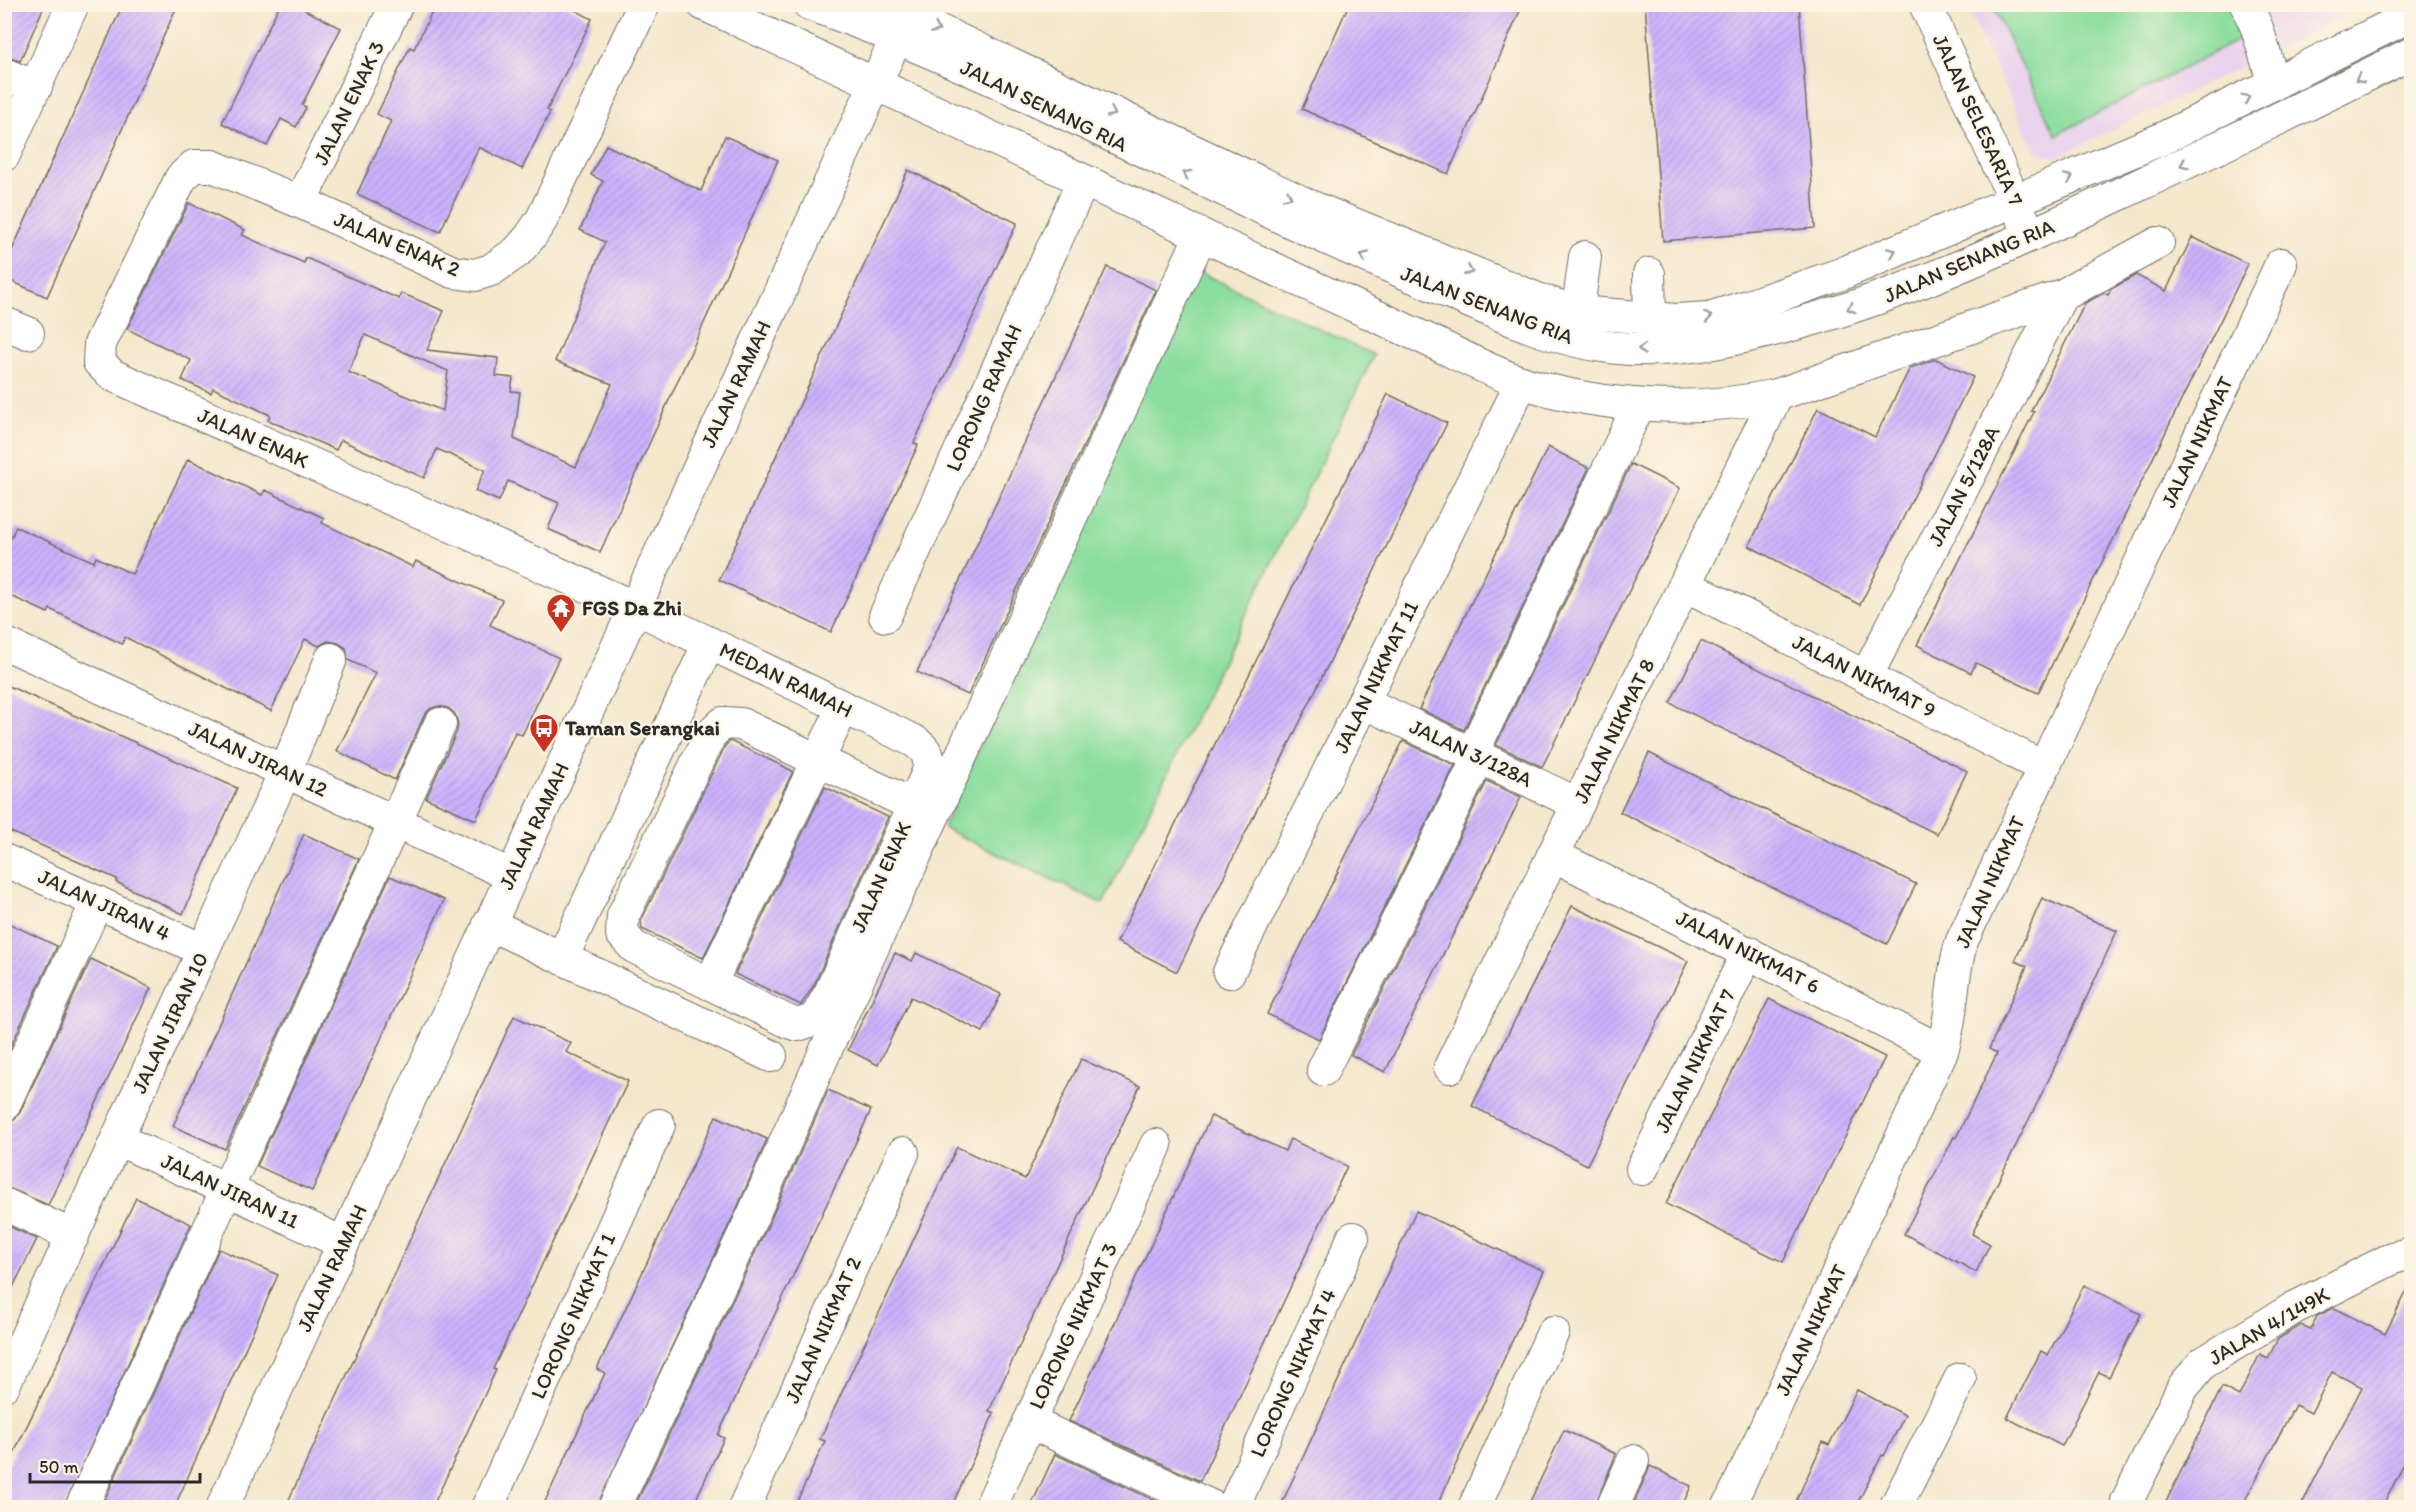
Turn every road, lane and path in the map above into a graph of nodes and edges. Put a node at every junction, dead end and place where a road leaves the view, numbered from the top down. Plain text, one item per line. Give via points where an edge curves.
1 (74, 4) edge
2 (397, 4) edge
3 (644, 4) edge
4 (703, 4) edge
5 (809, 4) edge
6 (1925, 4) edge
7 (2246, 4) edge
8 (2412, 15) edge
9 (896, 19) edge
10 (2412, 53) edge
11 (4, 74) edge
12 (2274, 84) junction
13 (873, 85) junction
14 (36, 87) junction
15 (4, 155) edge
16 (216, 168) joint
17 (1083, 181) junction
18 (2015, 201) junction
19 (300, 202) junction
20 (1201, 235) junction
21 (2031, 236) junction
22 (2158, 243) dead end
23 (1585, 257) dead end
24 (2281, 264) dead end
25 (1648, 274) dead end
26 (2061, 296) junction
27 (1650, 319) junction
28 (1575, 326) junction
29 (1522, 382) junction
30 (1777, 395) junction
31 (1639, 405) junction
32 (1685, 585) junction
33 (634, 607) junction
34 (885, 616) dead end
35 (4, 643) edge
36 (710, 643) junction
37 (331, 659) dead end
38 (1866, 677) junction
39 (1363, 702) junction
40 (843, 708) junction
41 (440, 724) dead end
42 (1476, 756) junction
43 (818, 760) junction
44 (930, 761) joint
45 (2043, 767) junction
46 (285, 772) junction
47 (1578, 804) junction
48 (913, 805) junction
49 (395, 822) junction
50 (1553, 855) junction
51 (4, 860) edge
52 (511, 875) junction
53 (97, 902) junction
54 (489, 924) junction
55 (203, 950) junction
56 (1748, 952) junction
57 (562, 958) junction
58 (1229, 972) dead end
59 (710, 984) junction
60 (1942, 1051) junction
61 (771, 1056) dead end
62 (1450, 1067) dead end
63 (1323, 1070) dead end
64 (4, 1105) edge
65 (659, 1125) dead end
66 (117, 1139) junction
67 (1156, 1145) dead end
68 (903, 1153) dead end
69 (1642, 1169) dead end
70 (226, 1190) junction
71 (4, 1204) edge
72 (73, 1236) junction
73 (1353, 1238) dead end
74 (343, 1243) junction
75 (2412, 1253) edge
76 (1553, 1332) dead end
77 (1960, 1379) dead end
78 (4, 1384) edge
79 (1029, 1422) junction
80 (1633, 1461) dead end
81 (2127, 1501) dead end
82 (81, 1508) edge
83 (222, 1508) edge
84 (487, 1508) edge
85 (614, 1508) edge
86 (744, 1508) edge
87 (990, 1508) edge
88 (1215, 1508) edge
89 (1233, 1508) edge
90 (1474, 1508) edge
91 (1612, 1508) edge
92 (1728, 1508) edge
93 (1895, 1508) edge

1 - 14 street
2 - 19 street, JALAN ENAK 3
3 - 19 street, JALAN ENAK 2 via 542,219 517,252 497,267 475,275 453,272
4 - 13 street
5 - 9 street, JALAN SENANG RIA
6 - 18 street, JALAN SELESARIA 7
7 - 12 street
8 - 12 street, JALAN SENANG RIA
9 - 13 street, JALAN RAMAH
9 - 28 street, JALAN SENANG RIA via 1309,232 1544,332
10 -> 21 street, JALAN SENANG RIA via 2290,115
11 - 14 street
18 -> 12 street, JALAN SENANG RIA via 2159,140
13 - 17 street
13 - 33 street, JALAN RAMAH
14 - 15 street
16 - 19 street, JALAN ENAK 2
16 - 33 street, JALAN ENAK via 194,166 181,178 100,344 98,353 104,370
17 - 20 street
17 - 34 street, LORONG RAMAH
18 - 21 street, JALAN SELESARIA 7
27 -> 18 street, JALAN SENANG RIA via 1709,318 1748,306 1841,274
20 - 29 street
20 - 85 street via 754,1213
21 -> 28 street, JALAN SENANG RIA via 1869,303 1722,343 1653,350 1620,348
22 - 26 street
23 - 28 street
24 - 45 street, JALAN NIKMAT
25 - 27 street
26 - 30 street
26 - 38 street, JALAN 5/128A
27 - 28 street, JALAN SENANG RIA
29 - 31 street via 1575,397
29 - 39 street, JALAN NIKMAT 11
30 - 31 street via 1743,402
30 - 32 street, JALAN NIKMAT 8
31 - 42 street
32 - 38 street, JALAN NIKMAT 9
32 - 47 street, JALAN NIKMAT 8
33 - 36 street, MEDAN RAMAH
33 - 52 street, JALAN RAMAH
35 - 46 street, JALAN JIRAN 12
36 - 40 street, MEDAN RAMAH
36 - 57 street
37 - 46 street, JALAN JIRAN 10
38 - 45 street, JALAN NIKMAT 9
39 - 42 street, JALAN 3/128A
39 - 58 street, JALAN NIKMAT 11
40 - 43 street
40 - 44 street, MEDAN RAMAH via 914,741
41 - 49 street
42 - 47 street, JALAN 3/128A
42 - 63 street
43 - 48 street
43 - 59 street
43 - 59 street, JALAN ENAK via 741,724 732,722 716,728 638,884 621,925 627,942
44 - 48 street, JALAN ENAK
45 - 60 street, JALAN NIKMAT via 1962,941 1954,966 1949,1028
46 - 49 street, JALAN JIRAN 12
46 - 55 street, JALAN JIRAN 10
47 - 50 street, JALAN NIKMAT 8
48 - 59 street, JALAN ENAK via 815,1019 798,1025
49 - 52 street, JALAN JIRAN 12
49 - 70 street
50 - 56 street, JALAN NIKMAT 6
50 - 62 street, JALAN NIKMAT 8
51 - 53 street, JALAN JIRAN 4
52 - 54 street, JALAN RAMAH
53 - 55 street, JALAN JIRAN 4
53 - 64 street
54 - 57 street
54 - 74 street, JALAN RAMAH
55 - 66 street, JALAN JIRAN 10
56 - 60 street, JALAN NIKMAT 6
56 - 69 street, JALAN NIKMAT 7
57 - 61 street
60 - 92 street, JALAN NIKMAT
65 - 84 street, LORONG NIKMAT 1
66 - 70 street, JALAN JIRAN 11
66 - 72 street, JALAN JIRAN 10
67 - 79 street, LORONG NIKMAT 3
68 - 86 street, JALAN NIKMAT 2
70 - 74 street, JALAN JIRAN 11
70 - 82 street
71 - 72 street
72 - 78 street, JALAN JIRAN 10
73 - 89 street, LORONG NIKMAT 4
74 - 83 street, JALAN RAMAH
75 - 81 street, JALAN 4/149K via 2393,1258 2294,1308 2203,1363 2183,1387
76 - 90 street
77 - 93 street
79 - 87 street, LORONG NIKMAT 3
79 - 88 street
80 - 91 street

